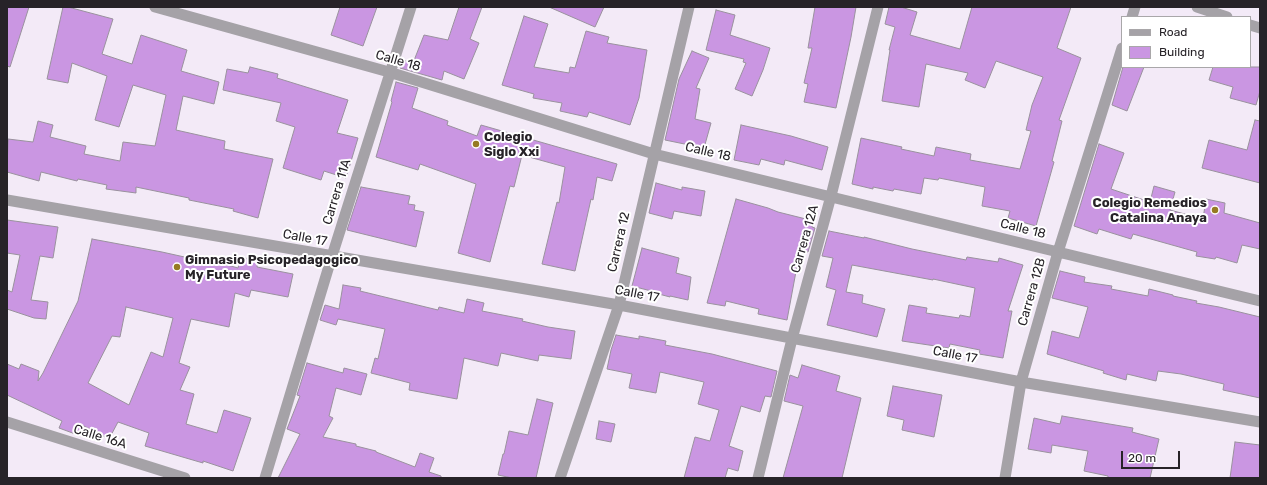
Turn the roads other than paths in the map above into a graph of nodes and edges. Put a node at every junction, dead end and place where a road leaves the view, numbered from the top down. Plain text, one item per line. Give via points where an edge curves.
1 (155, 7) edge
2 (411, 7) edge
3 (689, 7) edge
4 (878, 7) edge
5 (1197, 7) edge
6 (1224, 16) edge
7 (1121, 51) edge
8 (389, 72) junction
9 (654, 154) junction
10 (831, 196) junction
11 (7, 200) edge
12 (1058, 252) junction
13 (332, 256) junction
14 (1260, 301) edge
15 (619, 305) junction
16 (792, 339) junction
17 (1022, 382) junction
18 (7, 422) edge
19 (1260, 422) edge
20 (185, 478) edge
21 (265, 478) edge
22 (560, 478) edge
23 (758, 478) edge
24 (1005, 478) edge

1 - 8 street, Calle 18
2 - 8 street, Carrera 11A
3 - 9 street, Carrera 12
4 - 10 street, Carrera 12A
5 - 6 street
7 - 12 street, Carrera 12B
8 - 9 street, Calle 18
8 - 13 street, Carrera 11A
9 - 10 street, Calle 18
9 - 15 street, Carrera 12
10 - 12 street, Calle 18
10 - 16 street, Carrera 12A
11 - 13 street, Calle 17
12 - 14 street, Calle 18
12 - 17 street, Carrera 12B
13 - 15 street, Calle 17
13 - 21 street, Carrera 11A
15 - 16 street, Calle 17
15 - 22 street, Carrera 12
16 - 17 street, Calle 17
16 - 23 street, Carrera 12A
17 - 19 street, Calle 17
17 - 24 street, Carrera 12B
18 - 20 street, Calle 16A

